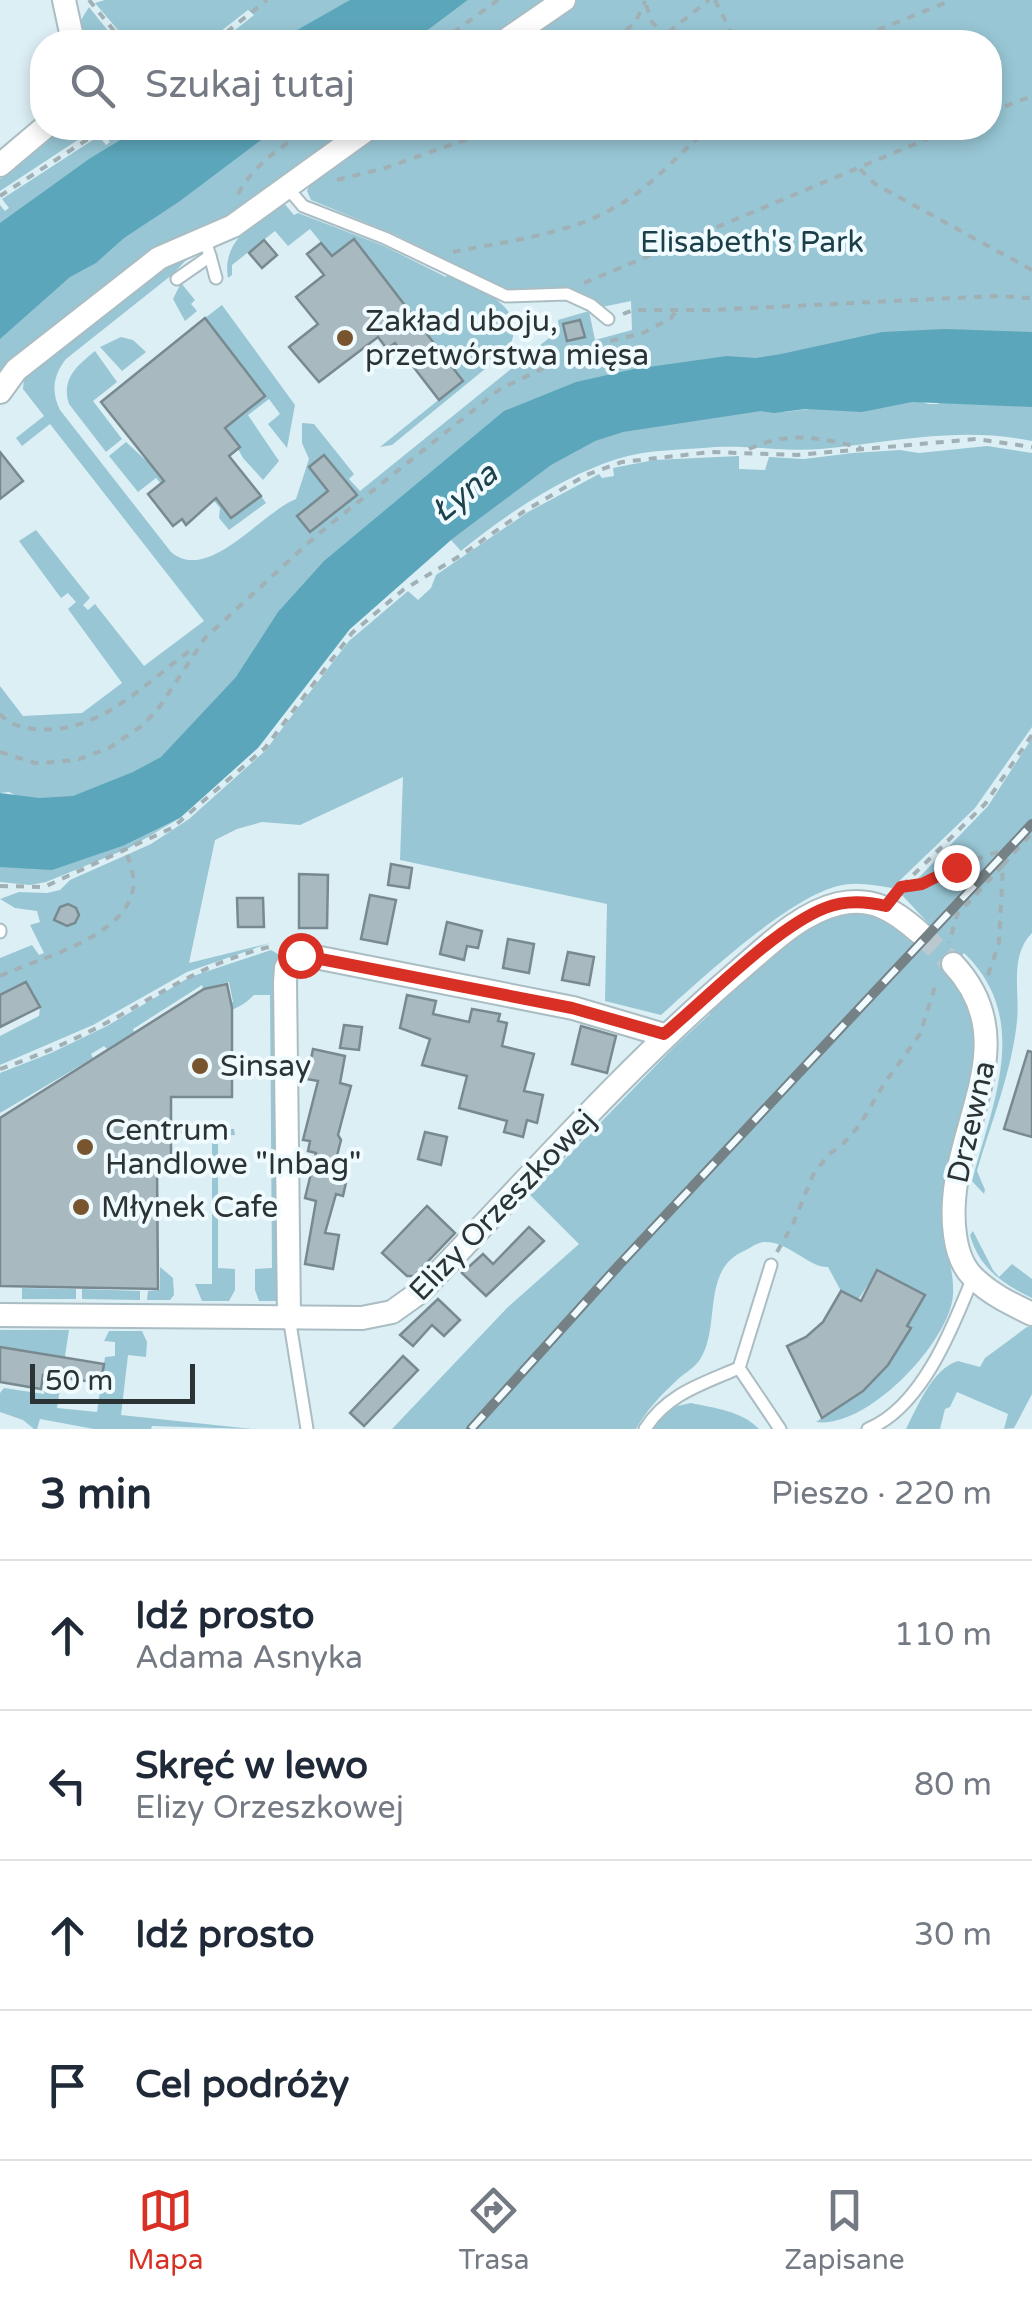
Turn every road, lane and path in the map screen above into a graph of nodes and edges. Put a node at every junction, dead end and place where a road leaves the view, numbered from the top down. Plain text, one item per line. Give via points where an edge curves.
1 (64, 0) edge
2 (89, 0) edge
3 (267, 0) edge
4 (498, 0) edge
5 (564, 0) edge
6 (712, 0) edge
7 (952, 0) edge
8 (645, 1) edge
9 (652, 22) junction
10 (634, 23) junction
11 (70, 30) edge
12 (113, 30) edge
13 (229, 30) edge
14 (457, 30) edge
15 (520, 30) edge
16 (626, 30) edge
17 (660, 30) edge
18 (672, 30) edge
19 (729, 30) edge
20 (878, 30) edge
21 (1032, 96) edge
22 (1002, 107) edge
23 (30, 140) edge
24 (86, 140) edge
25 (291, 140) edge
26 (352, 140) edge
27 (465, 140) edge
28 (695, 140) edge
29 (925, 140) edge
30 (0, 165) edge
31 (859, 168) junction
32 (327, 182) dead end
33 (286, 186) junction
34 (0, 196) edge
35 (233, 226) junction
36 (208, 247) junction
37 (430, 260) junction
38 (1032, 270) edge
39 (216, 278) dead end
40 (177, 279) dead end
41 (567, 294) junction
42 (1032, 298) edge
43 (677, 310) junction
44 (608, 319) joint
45 (0, 392) edge
46 (1032, 447) edge
47 (865, 449) junction
48 (744, 451) junction
49 (198, 646) junction
50 (0, 714) edge
51 (1032, 735) edge
52 (0, 752) edge
53 (1032, 833) edge
54 (126, 852) junction
55 (1003, 865) junction
56 (0, 886) edge
57 (901, 887) junction
58 (886, 906) junction
59 (920, 933) tunnel mouth
60 (948, 963) junction
61 (0, 976) edge
62 (985, 982) dead end
63 (664, 1034) junction
64 (185, 1131) dead end
65 (164, 1132) dead end
66 (772, 1265) joint
67 (973, 1277) junction
68 (1032, 1314) edge
69 (0, 1315) edge
70 (289, 1317) junction
71 (739, 1368) junction
72 (307, 1429) edge
73 (645, 1429) edge
74 (780, 1429) edge
75 (868, 1429) edge

1 - 11 street
2 - 12 path
3 - 13 path
4 - 14 path
5 - 15 street
6 - 18 path
6 - 19 path
7 - 20 path
8 - 9 path
8 - 10 path
9 - 10 path
9 - 17 path
10 - 16 path
21 - 22 path
23 - 30 street
24 - 34 path
25 - 35 path via 240,189 230,211
26 - 33 street
27 - 32 path
28 - 37 path via 630,198 594,218
29 - 31 path
31 - 38 path via 875,184
31 - 41 path
33 - 35 street
33 - 37 lane via 303,206
35 - 36 street
36 - 39 lane
36 - 40 lane
36 - 45 street via 160,258 16,370
37 - 41 lane via 506,296
41 - 44 lane
42 - 43 path
43 - 44 path via 633,310
43 - 49 path via 643,333 590,346 500,389 318,535
46 - 47 path via 976,439
47 - 48 path via 798,456
47 - 48 path via 801,436
48 - 54 path via 622,462 522,512 403,590 352,634 265,748 172,828
49 - 50 path via 80,726 20,727
49 - 52 path via 158,709 109,748 35,763
51 - 57 path via 985,804
53 - 55 path
54 - 56 path via 44,888
54 - 61 path via 133,887 114,922
55 - 57 path via 1007,851 990,852
55 - 60 path via 957,915
55 - 62 path via 999,944
57 - 58 path
58 - 59 street
58 - 63 street, Elizy Orzeszkowej via 846,902 809,916
60 - 66 path via 920,1034 864,1120 813,1175
60 - 67 street, Drzewna via 980,998 989,1042 953,1202 957,1246
63 - 70 street, Elizy Orzeszkowej via 408,1303 378,1316
63 - 70 street via 572,1008 305,955 292,958 285,982
64 - 65 path
66 - 71 lane
67 - 68 street
67 - 75 lane via 924,1377
69 - 70 street, Elizy Orzeszkowej
70 - 72 lane
71 - 73 lane via 676,1396
71 - 74 lane

